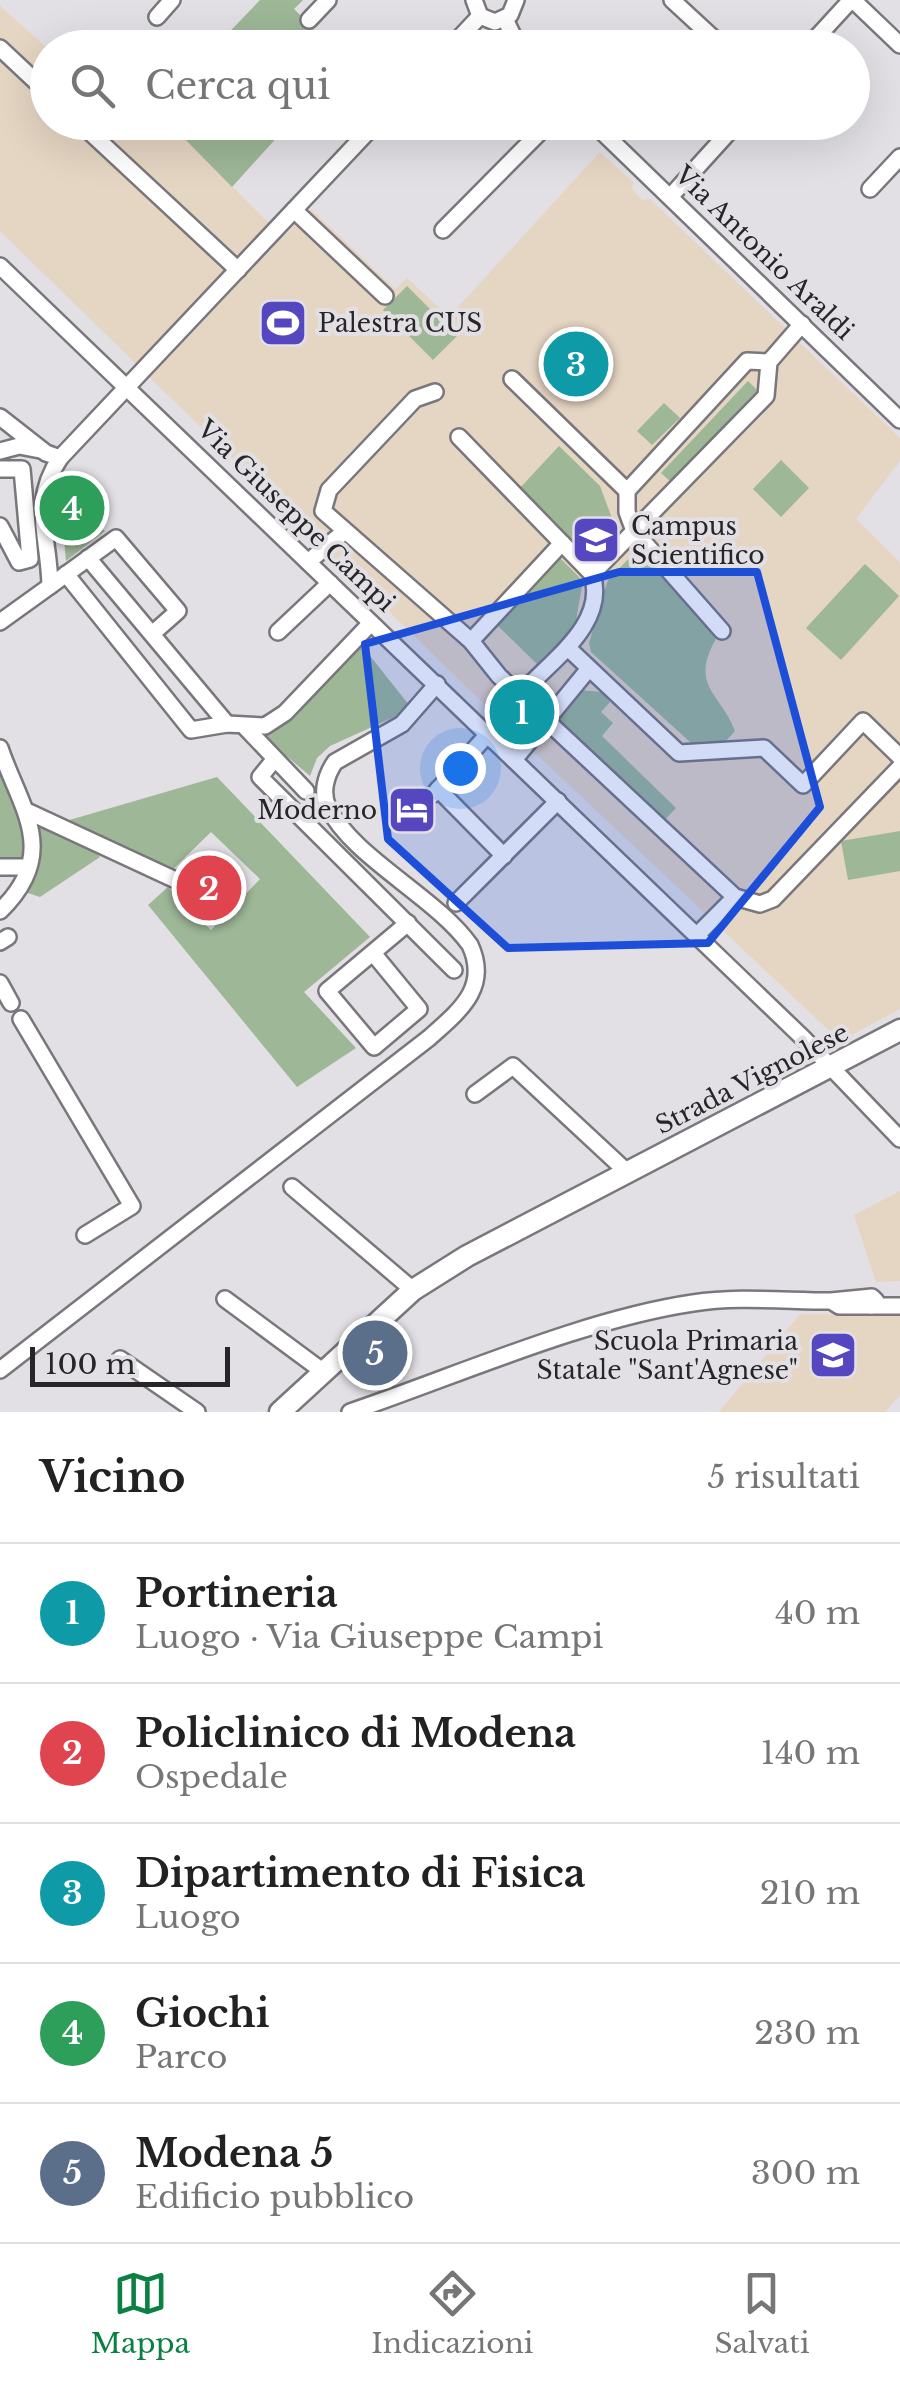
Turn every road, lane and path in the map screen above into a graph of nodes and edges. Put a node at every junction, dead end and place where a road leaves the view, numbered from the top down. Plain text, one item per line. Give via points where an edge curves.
1 (172, 0) edge
2 (328, 0) edge
3 (516, 0) edge
4 (672, 0) edge
5 (852, 0) edge
6 (477, 8) edge
7 (157, 17) dead end
8 (506, 19) junction
9 (309, 20) dead end
10 (462, 30) edge
11 (511, 30) edge
12 (704, 30) edge
13 (824, 30) edge
14 (900, 45) edge
15 (0, 48) edge
16 (30, 76) edge
17 (98, 140) edge
18 (360, 140) edge
19 (532, 140) edge
20 (611, 140) edge
21 (722, 140) edge
22 (900, 157) edge
23 (870, 189) dead end
24 (670, 197) junction
25 (294, 210) junction
26 (443, 230) dead end
27 (0, 266) edge
28 (238, 270) junction
29 (385, 296) dead end
30 (802, 324) junction
31 (769, 362) junction
32 (512, 379) dead end
33 (126, 388) junction
34 (435, 392) dead end
35 (0, 417) edge
36 (900, 420) edge
37 (459, 437) dead end
38 (0, 451) edge
39 (53, 456) junction
40 (0, 468) edge
41 (640, 476) junction
42 (626, 491) junction
43 (664, 500) junction
44 (35, 510) junction
45 (0, 526) edge
46 (345, 531) junction
47 (634, 532) junction
48 (562, 544) junction
49 (88, 558) junction
50 (308, 562) junction
51 (66, 574) junction
52 (592, 574) junction
53 (330, 584) junction
54 (50, 586) junction
55 (0, 622) edge
56 (371, 623) junction
57 (722, 631) dead end
58 (278, 632) dead end
59 (152, 634) junction
60 (471, 641) junction
61 (568, 648) junction
62 (587, 671) junction
63 (436, 684) junction
64 (520, 694) junction
65 (546, 722) junction
66 (227, 724) junction
67 (246, 728) junction
68 (491, 738) junction
69 (0, 748) edge
70 (900, 757) edge
71 (274, 760) junction
72 (514, 760) junction
73 (900, 767) edge
74 (306, 791) dead end
75 (558, 801) junction
76 (30, 812) junction
77 (504, 856) junction
78 (0, 866) edge
79 (26, 867) junction
80 (182, 883) dead end
81 (735, 897) junction
82 (456, 904) dead end
83 (0, 911) edge
84 (408, 924) junction
85 (696, 935) junction
86 (373, 953) junction
87 (454, 970) dead end
88 (0, 983) edge
89 (11, 1002) dead end
90 (22, 1018) dead end
91 (900, 1030) edge
92 (828, 1067) junction
93 (475, 1094) dead end
94 (900, 1138) edge
95 (626, 1171) junction
96 (292, 1188) dead end
97 (85, 1235) dead end
98 (413, 1290) junction
99 (225, 1299) dead end
100 (900, 1306) edge
101 (120, 1360) dead end
102 (0, 1370) edge
103 (322, 1370) junction
104 (376, 1408) edge
105 (197, 1412) edge
106 (280, 1412) edge
107 (350, 1412) edge

1 - 7 street
2 - 9 street
3 - 8 street
4 - 12 street
5 - 13 street
5 - 14 street
6 - 8 street via 495,22
6 - 10 street
8 - 11 street
15 - 16 street
17 - 28 street
18 - 25 street
19 - 26 street
20 - 24 street, Via Antonio Araldi
21 - 24 street
22 - 23 street
24 - 30 street, Via Antonio Araldi
25 - 28 street
25 - 29 street
27 - 33 street, Via Giuseppe Campi
28 - 33 street
30 - 31 street
30 - 36 street, Via Antonio Araldi
31 - 41 street via 747,361
31 - 43 street via 766,396
32 - 42 street
33 - 39 street
33 - 50 street, Via Giuseppe Campi
34 - 46 street via 415,399 325,496 323,511
35 - 39 street
37 - 48 street
38 - 39 street via 19,446
39 - 44 street
40 - 44 street via 22,469
41 - 42 street
41 - 43 street
42 - 47 street
43 - 47 street
44 - 45 street via 30,559 20,562
44 - 54 street
46 - 50 street
46 - 60 street
47 - 52 street
47 - 57 street
48 - 52 street
48 - 60 street
49 - 51 street
49 - 59 street
49 - 59 street via 116,538 178,610
50 - 53 street, Via Giuseppe Campi
51 - 54 street
51 - 66 street via 191,730
52 - 61 street via 595,587 583,628
53 - 56 street, Via Giuseppe Campi
53 - 58 street
54 - 55 street
56 - 63 street, Via Giuseppe Campi
56 - 67 street via 285,713 266,726
59 - 66 street
60 - 64 street
61 - 62 street
61 - 64 street
62 - 65 street
62 - 70 street via 679,753 764,748 803,785 863,721
63 - 68 street, Via Giuseppe Campi
63 - 102 street via 402,724 335,762 325,796 351,835 470,945 477,980 466,1004
64 - 65 street
64 - 68 street
65 - 72 street
65 - 81 street
66 - 67 street
67 - 71 street
68 - 72 street, Via Giuseppe Campi
68 - 77 street via 434,793
69 - 76 street
71 - 74 street
71 - 84 street via 260,777
72 - 75 street, Via Giuseppe Campi
73 - 81 street via 773,900 760,904
75 - 77 street
75 - 85 street, Via Giuseppe Campi
76 - 79 street via 34,844
76 - 80 street
77 - 82 street
78 - 79 street
79 - 83 street
81 - 85 street
84 - 86 street
84 - 87 street
85 - 92 street, Via Giuseppe Campi
86 - 86 street via 419,1008 374,1047 327,991
88 - 89 street
90 - 97 street via 132,1206
91 - 92 main road, Strada Vignolese
92 - 94 street, Via Giuseppe Campi
92 - 95 main road, Strada Vignolese
93 - 95 street via 513,1066
95 - 98 main road, Strada Vignolese
96 - 98 street
98 - 103 main road, Strada Vignolese
99 - 103 street
100 - 104 street via 831,1301 670,1307
101 - 105 street
103 - 106 main road, Strada Vignolese
104 - 107 street

